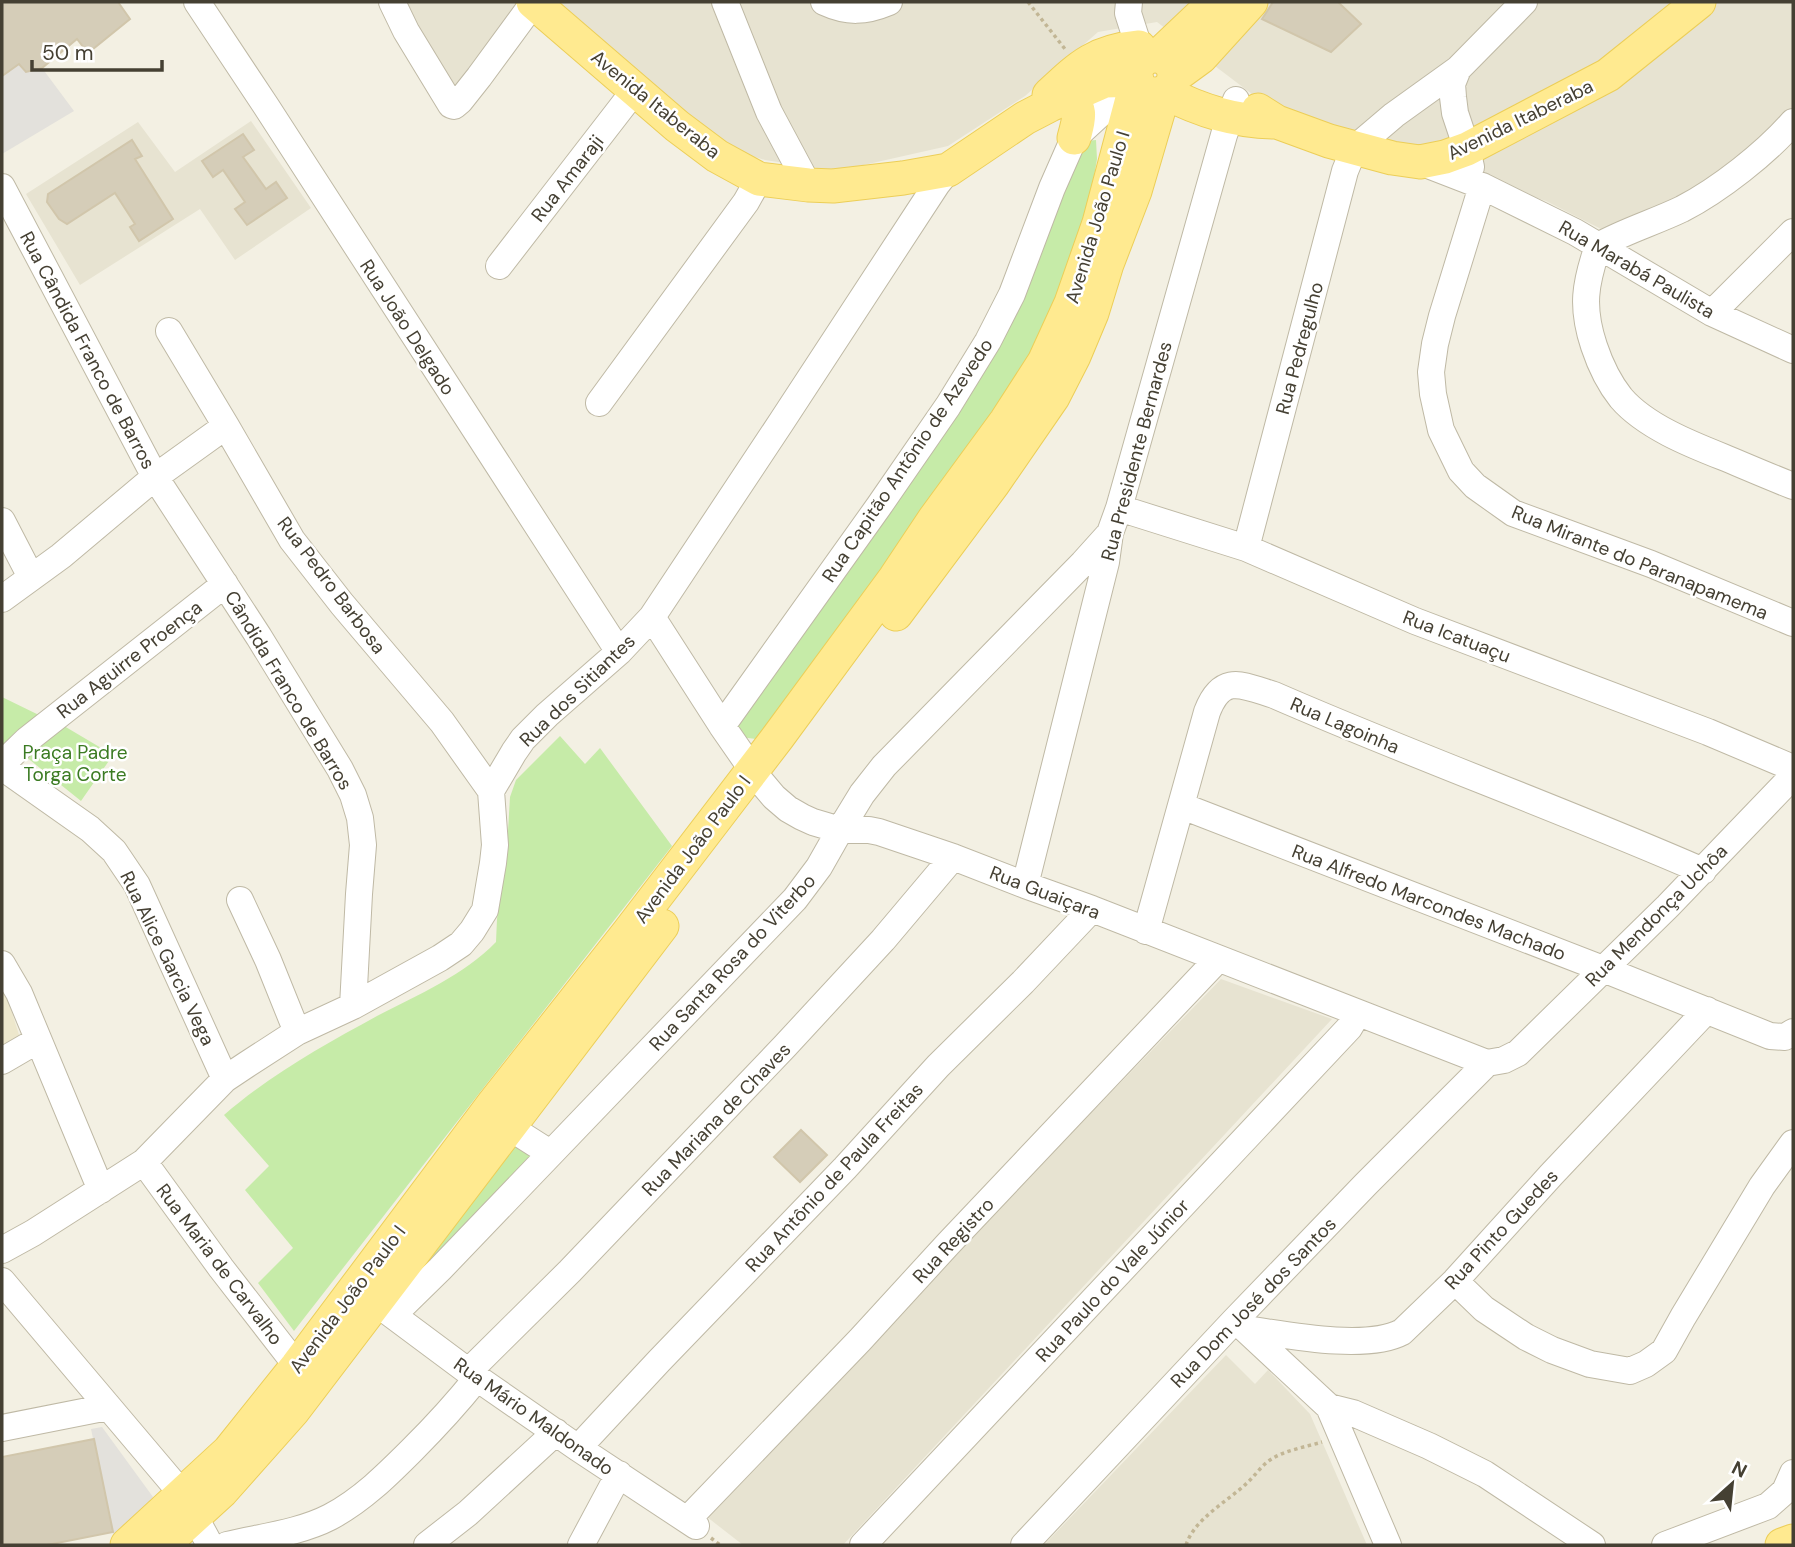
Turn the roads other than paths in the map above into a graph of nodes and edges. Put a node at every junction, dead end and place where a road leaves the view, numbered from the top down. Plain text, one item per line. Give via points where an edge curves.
1 (197, 2) edge
2 (392, 2) edge
3 (534, 2) edge
4 (725, 2) edge
5 (824, 2) edge
6 (888, 2) edge
7 (1129, 2) edge
8 (1214, 2) edge
9 (1251, 2) edge
10 (1524, 2) edge
11 (1699, 2) edge
12 (1153, 69) junction
13 (1458, 69) junction
14 (635, 90) junction
15 (1066, 99) junction
16 (1417, 99) junction
17 (1233, 109) junction
18 (1455, 113) junction
19 (1025, 118) junction
20 (1793, 122) edge
21 (1074, 138) junction
22 (1354, 149) junction
23 (1467, 149) junction
24 (1420, 162) junction
25 (948, 170) junction
26 (760, 179) junction
27 (808, 185) junction
28 (1482, 186) junction
29 (2, 187) edge
30 (1793, 232) edge
31 (1598, 246) junction
32 (499, 266) dead end
33 (1712, 313) junction
34 (169, 331) dead end
35 (1793, 350) edge
36 (599, 403) dead end
37 (226, 426) junction
38 (155, 477) junction
39 (1793, 486) edge
40 (1119, 508) junction
41 (2, 521) edge
42 (1110, 533) junction
43 (1247, 548) junction
44 (31, 578) junction
45 (225, 584) junction
46 (2, 599) edge
47 (652, 617) junction
48 (1793, 623) edge
49 (619, 652) junction
50 (722, 726) junction
51 (2, 765) edge
52 (1793, 768) edge
53 (1793, 776) edge
54 (760, 779) junction
55 (491, 791) junction
56 (1182, 806) junction
57 (839, 830) junction
58 (953, 857) junction
59 (1703, 871) junction
60 (1025, 885) junction
61 (240, 900) dead end
62 (1091, 909) junction
63 (1146, 931) junction
64 (1218, 959) junction
65 (2, 964) edge
66 (1603, 969) junction
67 (353, 1006) junction
68 (1707, 1010) junction
69 (1358, 1013) junction
70 (297, 1032) junction
71 (1793, 1032) edge
72 (38, 1040) junction
73 (2, 1060) edge
74 (1487, 1063) junction
75 (225, 1079) junction
76 (509, 1127) junction
77 (1790, 1152) edge
78 (550, 1153) junction
79 (144, 1162) junction
80 (101, 1190) junction
81 (400, 1229) junction
82 (2, 1250) edge
83 (2, 1281) edge
84 (1455, 1281) junction
85 (384, 1309) junction
86 (1240, 1325) junction
87 (298, 1366) junction
88 (473, 1375) junction
89 (108, 1407) junction
90 (1329, 1408) junction
91 (2, 1428) edge
92 (556, 1432) junction
93 (578, 1448) junction
94 (1793, 1473) edge
95 (619, 1474) junction
96 (196, 1519) edge
97 (692, 1523) joint
98 (1793, 1541) edge
99 (127, 1545) edge
100 (163, 1545) edge
101 (227, 1545) edge
102 (427, 1545) edge
103 (582, 1545) edge
104 (863, 1545) edge
105 (1024, 1545) edge
106 (1388, 1545) edge
107 (1592, 1545) edge
108 (1665, 1545) edge
109 (1782, 1545) edge

1 - 49 street, Rua João Delgado
2 - 3 street via 454,106
3 - 14 main road, Avenida Itaberaba
4 - 27 street via 769,113
5 - 6 street via 848,10
7 - 12 street via 1128,13
8 - 12 main road
9 - 12 main road via 1201,57
10 - 13 street
11 - 23 main road, Avenida Itaberaba via 1608,75
12 - 15 main road, Avenida Itaberaba via 1105,81
12 - 17 main road, Avenida Itaberaba
12 - 19 main road, Avenida Itaberaba via 1119,49 1107,52 1079,68
12 - 21 street, Rua Capitão Antônio de Azevedo
12 - 54 main road, Avenida João Paulo I via 1072,303 1044,362
13 - 16 street
13 - 18 street via 1452,84
14 - 26 main road, Avenida Itaberaba via 696,142
14 - 32 street, Rua Amaraji
15 - 19 main road, Avenida Itaberaba
15 - 21 main road via 1078,107
16 - 18 street via 1437,101
16 - 22 street
17 - 22 main road, Avenida Itaberaba
17 - 40 street, Rua Presidente Bernardes
18 - 23 street
19 - 25 main road, Avenida Itaberaba
20 - 31 street via 1742,169 1684,208
21 - 50 street, Rua Capitão Antônio de Azevedo via 1012,294 988,341 887,495
22 - 24 main road, Avenida Itaberaba
22 - 43 street, Rua Pedregulho
23 - 24 main road, Avenida Itaberaba
23 - 28 street
24 - 28 street, Rua Marabá Paulista
25 - 27 main road, Avenida Itaberaba via 833,186
25 - 47 street, Rua dos Sitiantes
26 - 27 main road, Avenida Itaberaba
26 - 36 street
28 - 31 street, Rua Marabá Paulista
28 - 48 street, Rua Mirante do Paranapamema via 1442,316 1431,372 1441,430 1461,471 1513,513
29 - 38 street, Rua Cândida Franco de Barros
30 - 33 street
31 - 33 street, Rua Marabá Paulista
31 - 39 street via 1585,296 1587,323 1598,357 1622,399 1675,437
33 - 35 street, Rua Marabá Paulista
34 - 37 street, Rua Pedro Barbosa
37 - 38 street
37 - 55 street, Rua Pedro Barbosa via 292,540 442,722
38 - 44 street
38 - 45 street, Cândida Franco de Barros
40 - 42 street, Rua Presidente Bernardes
40 - 43 street, Rua Icatuaçu
41 - 44 street
42 - 57 street, Rua Santa Rosa do Viterbo via 884,766
42 - 60 street, Rua Presidente Bernardes
43 - 52 street, Rua Icatuaçu via 1415,621
44 - 46 street
45 - 51 street, Rua Aguirre Proença via 48,723
45 - 67 street, Cândida Franco de Barros via 354,795 363,845
47 - 49 street, Rua dos Sitiantes
47 - 50 street, Rua Guaiçara
49 - 55 street, Rua dos Sitiantes via 523,739
50 - 54 street, Rua Guaiçara
51 - 75 street, Rua Alice Garcia Vega via 90,828 114,851 137,885
53 - 59 street, Rua Mendonça Uchôa
54 - 57 street, Rua Guaiçara via 788,809
54 - 76 main road, Avenida João Paulo I
54 - 81 main road, Avenida João Paulo I via 628,933
55 - 67 street via 495,845 485,910 477,925 461,944 440,958
56 - 59 street, Rua Lagoinha via 1211,702 1226,685 1233,684 1274,695
56 - 63 street, Rua Lagoinha
56 - 66 street, Rua Alfredo Marcondes Machado
57 - 58 street, Rua Guaiçara via 879,832
57 - 78 street, Rua Santa Rosa do Viterbo via 795,898
58 - 60 street, Rua Guaiçara
58 - 88 street, Rua Mariana de Chaves via 785,1046
59 - 66 street, Rua Mendonça Uchôa
60 - 62 street, Rua Guaiçara
61 - 70 street
62 - 63 street, Rua Guaiçara
62 - 93 street, Rua Antônio de Paula Freitas
63 - 64 street, Rua Guaiçara
64 - 69 street, Rua Guaiçara
64 - 97 street, Rua Registro
65 - 72 street
66 - 68 street, Rua Alfredo Marcondes Machado
66 - 74 street, Rua Mendonça Uchôa via 1518,1053
67 - 70 street
68 - 71 street, Rua Alfredo Marcondes Machado via 1770,1036 1785,1037
68 - 84 street, Rua Pinto Guedes
69 - 74 street, Rua Guaiçara
69 - 104 street, Rua Paulo do Vale Júnior via 1349,1028
70 - 75 street
72 - 73 street
72 - 80 street
74 - 86 street, Rua Dom José dos Santos via 1366,1184
75 - 79 street
76 - 78 street
76 - 85 main road, Avenida João Paulo I
77 - 84 street via 1762,1186 1664,1352 1646,1364 1630,1370 1590,1364 1552,1350 1484,1309
78 - 85 street, Rua Santa Rosa do Viterbo
79 - 80 street
79 - 87 street, Rua Maria de Carvalho
80 - 82 street
81 - 85 main road via 396,1254 371,1290 371,1297
81 - 87 main road, Avenida João Paulo I
83 - 89 street
84 - 86 street, Rua Pinto Guedes via 1402,1332 1380,1340 1318,1339
85 - 88 street, Rua Mário Maldonado
85 - 96 main road, Avenida João Paulo I
86 - 90 street
86 - 105 street, Rua Dom José dos Santos
87 - 96 main road, Avenida João Paulo I via 229,1451
88 - 92 street, Rua Mário Maldonado
88 - 101 street, Rua Mariana de Chaves via 459,1400 361,1499 301,1528
89 - 91 street
89 - 96 street
90 - 106 street
90 - 107 street via 1353,1413 1485,1474
92 - 93 street, Rua Mário Maldonado
92 - 102 street
93 - 95 street, Rua Mário Maldonado
94 - 108 street via 1785,1491 1769,1506
95 - 97 street, Rua Mário Maldonado
95 - 103 street
96 - 99 main road, Avenida João Paulo I
96 - 100 main road, Avenida João Paulo I
98 - 109 main road

